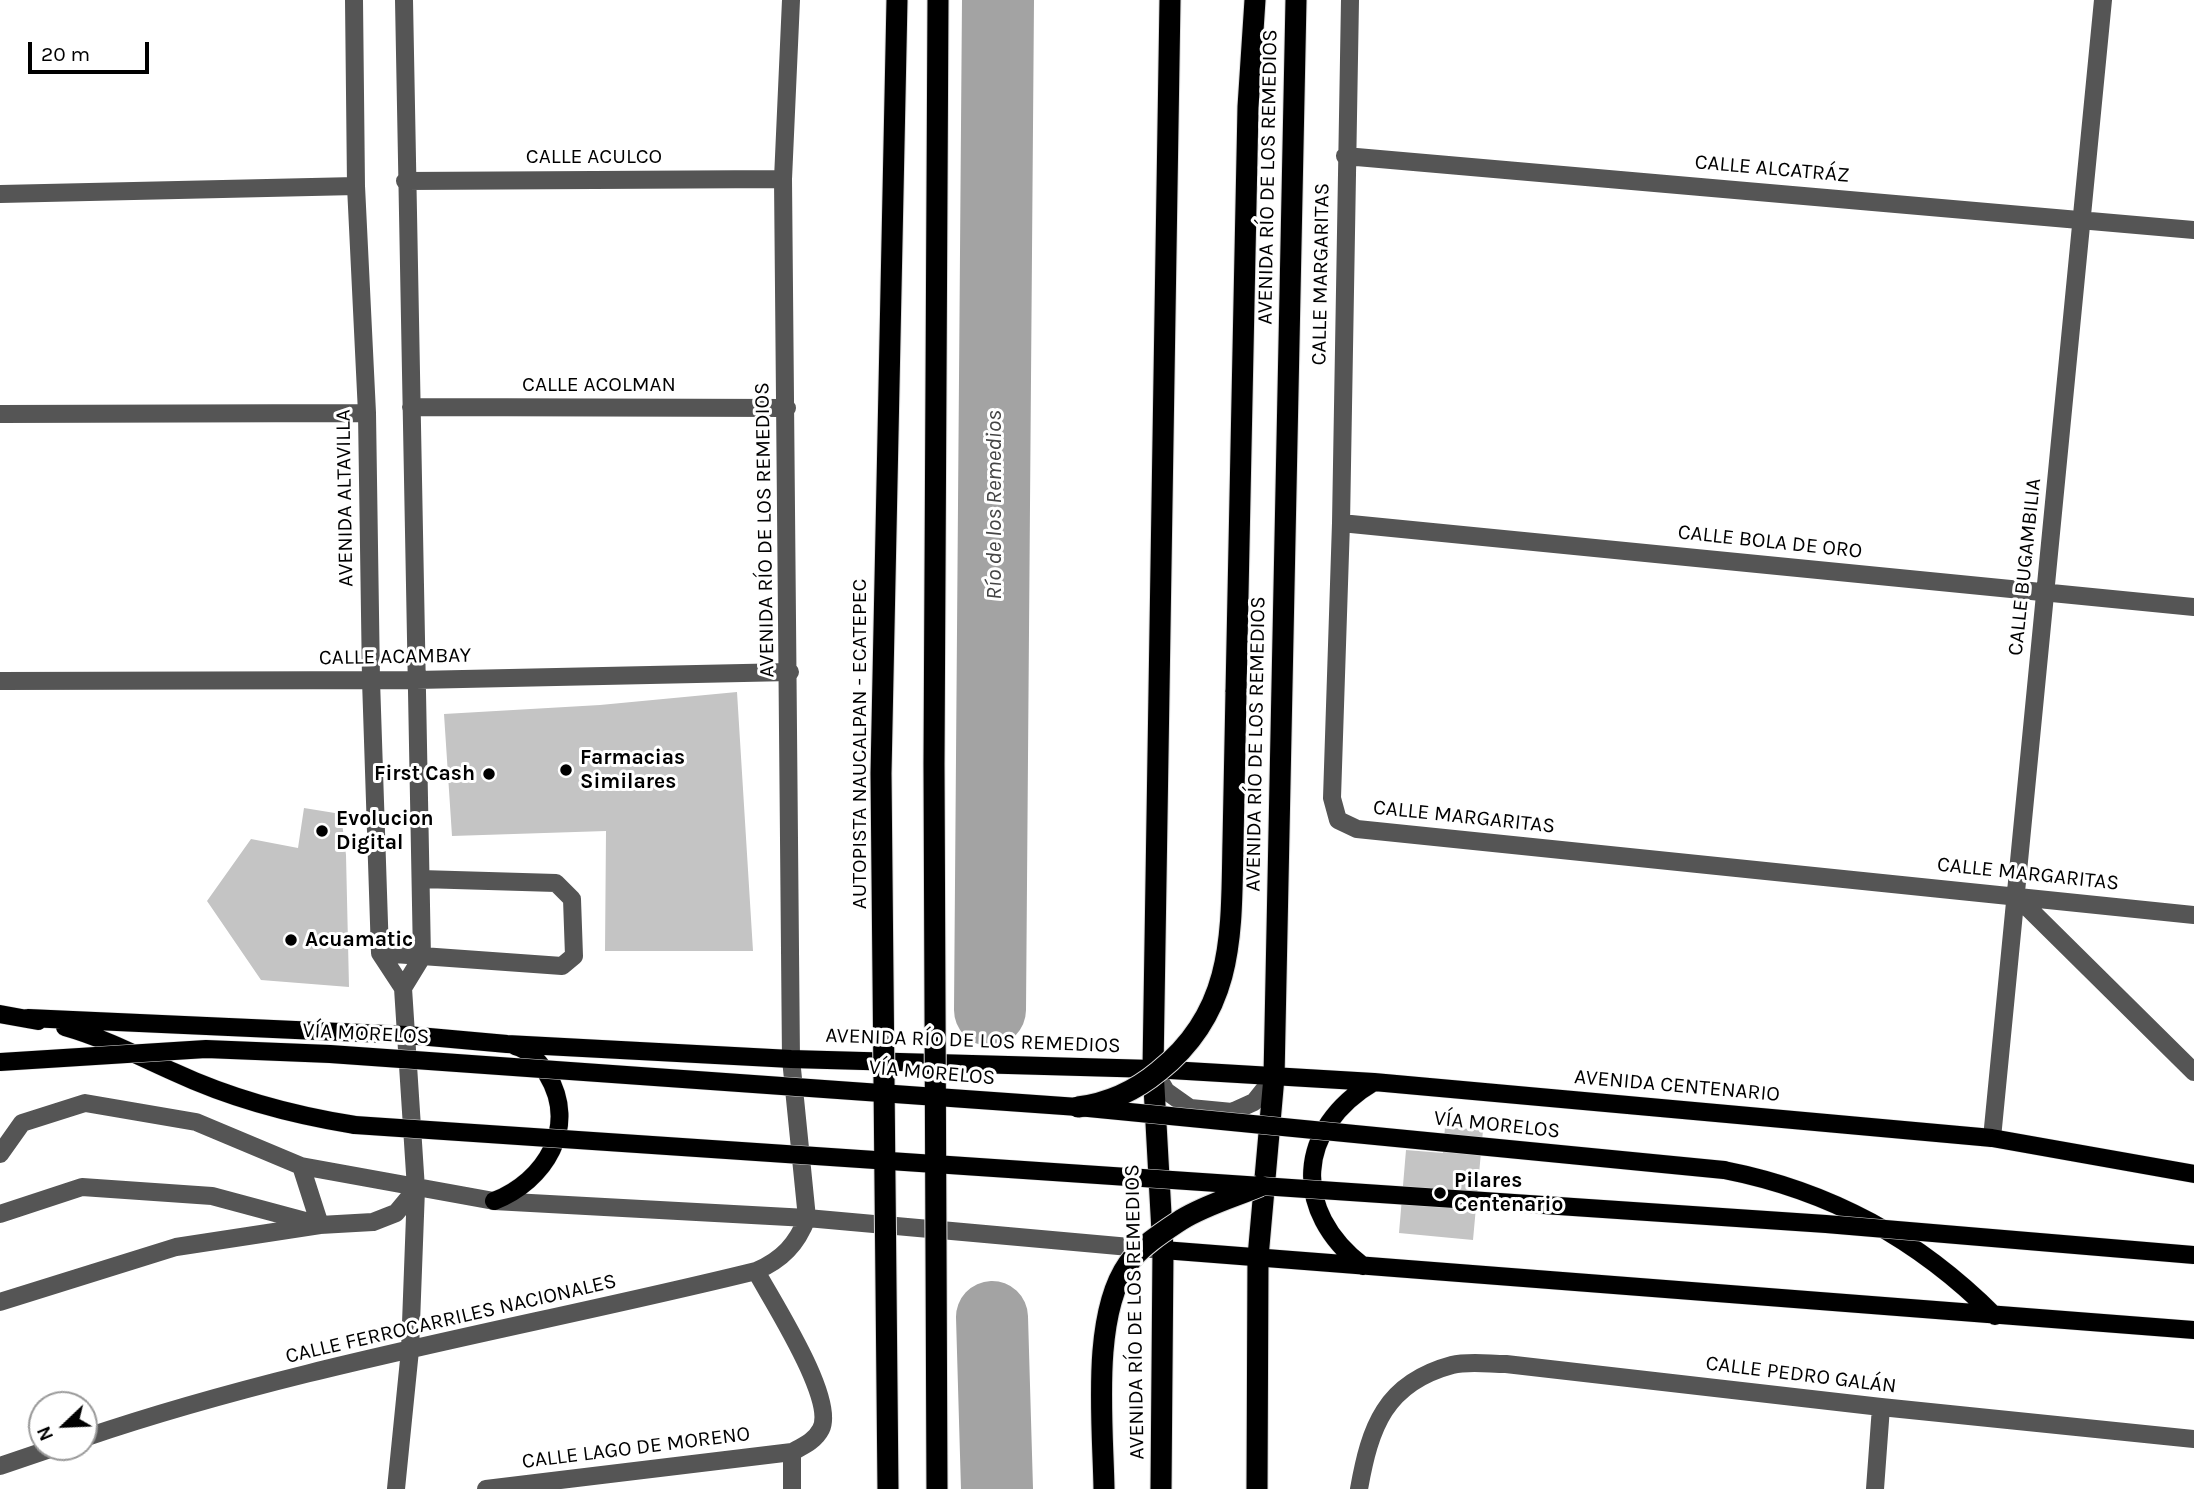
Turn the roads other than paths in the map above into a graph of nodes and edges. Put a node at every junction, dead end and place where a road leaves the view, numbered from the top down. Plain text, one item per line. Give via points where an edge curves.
1 (354, 0) edge
2 (404, 0) edge
3 (791, 0) edge
4 (897, 0) edge
5 (938, 0) edge
6 (1170, 0) edge
7 (1255, 0) edge
8 (1296, 0) edge
9 (1350, 0) edge
10 (2104, 0) edge
11 (1345, 156) junction
12 (783, 179) junction
13 (405, 181) junction
14 (356, 186) junction
15 (0, 194) edge
16 (2084, 218) junction
17 (2194, 230) edge
18 (411, 407) junction
19 (787, 408) junction
20 (367, 413) junction
21 (0, 414) edge
22 (1341, 523) junction
23 (2045, 592) junction
24 (2194, 607) edge
25 (790, 672) junction
26 (370, 680) junction
27 (416, 680) junction
28 (0, 681) edge
29 (421, 879) junction
30 (2015, 895) junction
31 (2194, 915) edge
32 (380, 953) junction
33 (422, 957) junction
34 (403, 988) junction
35 (0, 1014) edge
36 (28, 1018) junction
37 (407, 1035) junction
38 (507, 1044) junction
39 (791, 1059) junction
40 (0, 1062) edge
41 (1153, 1069) junction
42 (2194, 1072) edge
43 (1274, 1077) junction
44 (1374, 1082) junction
45 (1078, 1108) junction
46 (1992, 1138) junction
47 (0, 1154) edge
48 (301, 1167) junction
49 (2194, 1174) edge
50 (1260, 1186) junction
51 (416, 1189) junction
52 (494, 1201) junction
53 (0, 1214) edge
54 (807, 1218) junction
55 (320, 1225) junction
56 (1163, 1250) junction
57 (2194, 1255) edge
58 (1258, 1257) junction
59 (1363, 1266) junction
60 (756, 1271) junction
61 (0, 1302) edge
62 (1995, 1316) junction
63 (2194, 1330) edge
64 (410, 1350) junction
65 (1881, 1407) junction
66 (98, 1433) edge
67 (2194, 1439) edge
68 (792, 1452) junction
69 (28, 1456) edge
70 (0, 1466) edge
71 (396, 1489) edge
72 (486, 1489) edge
73 (792, 1489) edge
74 (888, 1489) edge
75 (937, 1489) edge
76 (1104, 1489) edge
77 (1161, 1489) edge
78 (1257, 1489) edge
79 (1359, 1489) edge
80 (1875, 1489) edge

1 - 14 street, AVENIDA ALTAVILLA
2 - 13 street
3 - 12 street, AVENIDA RÍO DE LOS REMEDIOS
4 - 74 highway, AUTOPISTA NAUCALPAN - ECATEPEC, bridge via 881,773
5 - 75 highway, bridge
6 - 41 highway, AVENIDA RÍO DE LOS REMEDIOS
7 - 45 highway, bridge via 1248,107 1231,932 1223,979 1192,1040 1126,1093
8 - 43 highway, AVENIDA RÍO DE LOS REMEDIOS
9 - 11 street, CALLE MARGARITAS
10 - 16 street, CALLE BUGAMBILIA
11 - 16 street, CALLE ALCATRÁZ
11 - 22 street, CALLE MARGARITAS
12 - 13 street, CALLE ACULCO
12 - 19 street, AVENIDA RÍO DE LOS REMEDIOS
13 - 18 street
14 - 15 street
14 - 20 street, AVENIDA ALTAVILLA
16 - 17 street, CALLE ALCATRÁZ
16 - 23 street, CALLE BUGAMBILIA
18 - 19 street, CALLE ACOLMAN
18 - 27 street
19 - 25 street, AVENIDA RÍO DE LOS REMEDIOS
20 - 21 street
20 - 26 street, AVENIDA ALTAVILLA
22 - 23 street, CALLE BOLA DE ORO
22 - 30 street, CALLE MARGARITAS via 1332,798 1338,820 1347,825
23 - 24 street, CALLE BOLA DE ORO
23 - 30 street, CALLE BUGAMBILIA
25 - 27 street, CALLE ACAMBAY
25 - 39 street, AVENIDA RÍO DE LOS REMEDIOS
26 - 27 street, CALLE ACAMBAY
26 - 28 street, CALLE ACAMBAY
26 - 32 street, AVENIDA ALTAVILLA
27 - 29 street
29 - 33 street
29 - 33 street via 556,883 572,899 575,947 574,956 562,966
30 - 31 street, CALLE MARGARITAS
30 - 42 street
30 - 46 street, CALLE BUGAMBILIA
32 - 33 street
32 - 34 street
33 - 34 street
34 - 37 street
35 - 36 main road
36 - 37 main road, AVENIDA RÍO DE LOS REMEDIOS
36 - 50 main road, bridge via 105,1040 174,1072 289,1114 355,1125
37 - 38 main road, AVENIDA RÍO DE LOS REMEDIOS
37 - 51 street
38 - 39 main road, AVENIDA RÍO DE LOS REMEDIOS
38 - 52 main road via 524,1048 540,1064 551,1082 559,1125 554,1146 538,1173
39 - 41 main road, AVENIDA RÍO DE LOS REMEDIOS
39 - 54 street
40 - 45 main road, VÍA MORELOS, bridge via 125,1052 247,1051
41 - 43 main road, AVENIDA CENTENARIO
41 - 43 street via 1166,1091 1190,1108 1232,1112 1254,1102
41 - 56 highway, AVENIDA RÍO DE LOS REMEDIOS
43 - 44 main road, AVENIDA CENTENARIO
43 - 58 highway, AVENIDA RÍO DE LOS REMEDIOS
44 - 46 main road, AVENIDA CENTENARIO
44 - 59 main road via 1354,1094 1324,1127 1312,1171 1317,1205 1330,1236
45 - 62 main road, VÍA MORELOS, bridge via 1724,1170 1768,1179 1810,1192 1891,1231 1963,1284
46 - 49 main road, AVENIDA CENTENARIO
47 - 48 street via 22,1123 85,1103 196,1122
48 - 51 street
48 - 55 street
50 - 57 main road, bridge via 1826,1224
50 - 76 highway, bridge via 1184,1218 1128,1264 1110,1300 1103,1339
51 - 52 street
51 - 55 street via 396,1213 373,1222
51 - 64 street
52 - 54 street
53 - 55 street via 82,1187 212,1196
54 - 56 street
54 - 60 street, CALLE FERROCARRILES NACIONALES via 783,1256
55 - 61 street via 176,1247
56 - 58 main road
56 - 77 highway, AVENIDA RÍO DE LOS REMEDIOS
58 - 59 main road
58 - 78 highway, AVENIDA RÍO DE LOS REMEDIOS
59 - 62 main road
60 - 64 street, CALLE FERROCARRILES NACIONALES
60 - 68 street via 815,1382 823,1408 822,1427 810,1443
62 - 63 main road
64 - 66 street, CALLE FERROCARRILES NACIONALES via 147,1416
64 - 71 street
65 - 67 street, CALLE PEDRO GALÁN
65 - 79 street, CALLE PEDRO GALÁN via 1506,1364 1454,1364 1406,1385 1373,1427
65 - 80 street
68 - 72 street, CALLE LAGO DE MORENO
68 - 73 street
69 - 70 street

